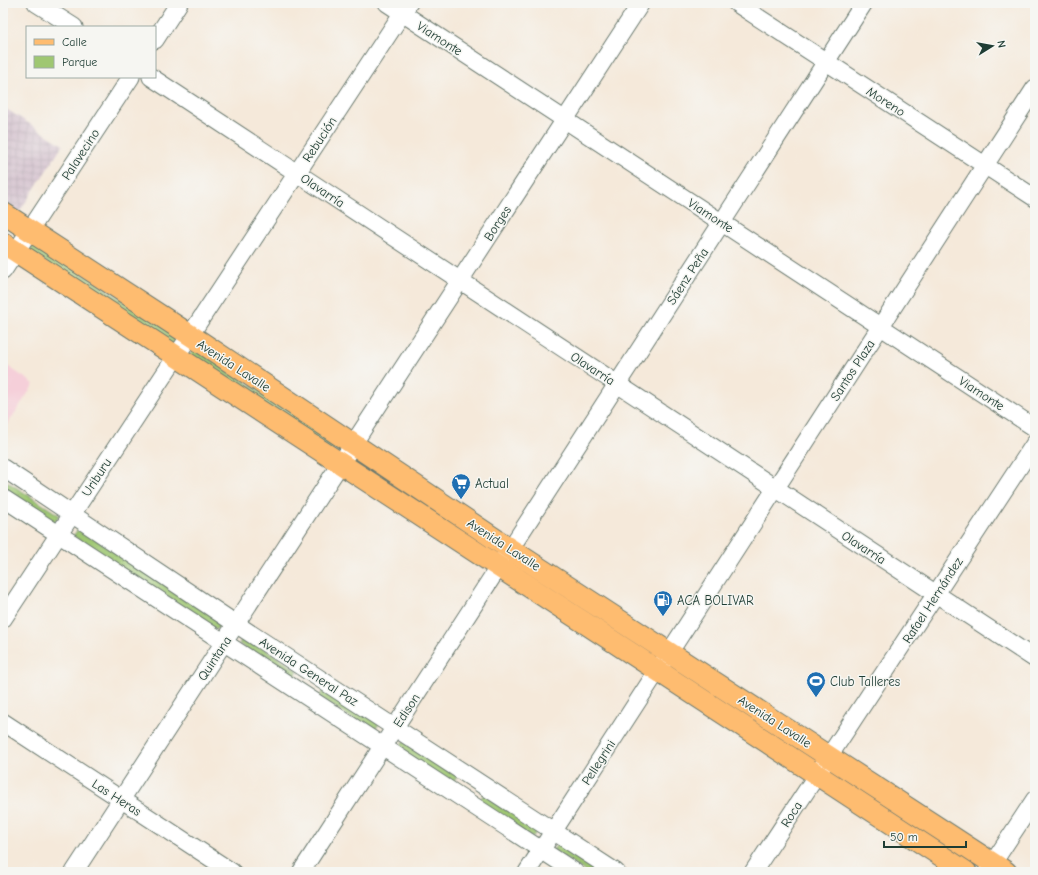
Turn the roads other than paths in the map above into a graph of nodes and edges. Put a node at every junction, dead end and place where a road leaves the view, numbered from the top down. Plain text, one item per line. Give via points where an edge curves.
1 (36, 3) edge
2 (179, 3) edge
3 (387, 3) edge
4 (641, 3) edge
5 (736, 3) edge
6 (864, 3) edge
7 (405, 8) edge
8 (72, 26) edge
9 (156, 38) edge
10 (826, 62) junction
11 (130, 78) edge
12 (154, 78) edge
13 (1035, 88) edge
14 (564, 120) junction
15 (985, 166) junction
16 (297, 173) junction
17 (1035, 198) edge
18 (3, 213) edge
19 (722, 223) junction
20 (29, 231) junction
21 (9, 248) edge
22 (3, 271) edge
23 (459, 280) junction
24 (881, 327) junction
25 (190, 335) junction
26 (176, 356) junction
27 (617, 384) junction
28 (1035, 428) edge
29 (353, 443) junction
30 (1035, 443) edge
31 (341, 464) junction
32 (3, 468) edge
33 (776, 488) junction
34 (3, 498) edge
35 (72, 514) junction
36 (59, 534) junction
37 (510, 548) junction
38 (498, 567) junction
39 (936, 594) junction
40 (3, 619) edge
41 (236, 624) junction
42 (224, 642) junction
43 (670, 652) junction
44 (1035, 660) edge
45 (657, 670) junction
46 (3, 722) edge
47 (395, 727) junction
48 (382, 746) junction
49 (829, 756) junction
50 (817, 775) junction
51 (1035, 799) edge
52 (122, 800) junction
53 (553, 832) junction
54 (541, 850) junction
55 (995, 869) edge
56 (74, 872) edge
57 (232, 872) edge
58 (301, 872) edge
59 (527, 872) edge
60 (575, 872) edge
61 (616, 872) edge
62 (753, 872) edge
63 (966, 872) edge

1 - 8 street
2 - 9 street
3 - 7 street, Viamonte
4 - 14 street, Borges
5 - 10 street, Moreno
6 - 10 street, Sáenz Peña
7 - 14 street, Viamonte
7 - 16 street, Rebución
10 - 15 street, Moreno
10 - 19 street, Sáenz Peña
11 - 20 street, Palavecino
12 - 16 street, Olavarría
13 - 15 street, Santos Plaza
14 - 19 street, Viamonte
14 - 23 street, Borges
15 - 17 street, Moreno
15 - 24 street, Santos Plaza
16 - 23 street, Olavarría
16 - 25 street, Rebución
18 - 20 main road, Avenida Lavalle
19 - 24 street, Viamonte
19 - 27 street, Sáenz Peña
20 - 21 street, Palavecino
20 - 25 main road, Avenida Lavalle
21 - 22 street, Palavecino
21 - 26 main road, Avenida Lavalle
23 - 27 street, Olavarría
23 - 29 street, Borges
24 - 28 street, Viamonte
24 - 33 street, Santos Plaza
25 - 26 street, Uriburu
25 - 29 main road, Avenida Lavalle
26 - 31 main road, Avenida Lavalle
26 - 35 street, Uriburu
27 - 33 street, Olavarría
27 - 37 street, Sáenz Peña
29 - 31 street, Quintana
29 - 37 main road, Avenida Lavalle
30 - 39 street, Rafael Hernández
31 - 38 main road, Avenida Lavalle
31 - 41 street, Quintana
32 - 35 street, Avenida General Paz
33 - 39 street, Olavarría
33 - 43 street, Santos Plaza
34 - 36 street, Avenida General Paz
35 - 36 street, Uriburu
35 - 41 street, Avenida General Paz
36 - 40 street, Uriburu
36 - 42 street, Avenida General Paz
37 - 38 street, Edison
37 - 43 main road, Avenida Lavalle
38 - 45 main road, Avenida Lavalle
38 - 47 street, Edison
39 - 44 street, Olavarría
39 - 49 street, Rafael Hernández
41 - 42 street, Quintana
41 - 47 street, Avenida General Paz
42 - 48 street, Avenida General Paz
42 - 52 street, Quintana
43 - 45 street, Pellegrini
43 - 49 main road, Avenida Lavalle
45 - 50 main road, Avenida Lavalle
45 - 53 street, Pellegrini
46 - 52 street, Las Heras
47 - 48 street, Edison
47 - 53 street, Avenida General Paz
48 - 54 street, Avenida General Paz
48 - 58 street, Edison
49 - 50 street, Roca
49 - 55 main road, Avenida Lavalle
50 - 62 street, Roca
50 - 63 main road, Avenida Lavalle
51 - 55 street
52 - 56 street, Quintana
52 - 57 street, Las Heras
53 - 54 street, Pellegrini
53 - 61 street, Avenida General Paz
54 - 59 street, Pellegrini
54 - 60 street, Avenida General Paz

